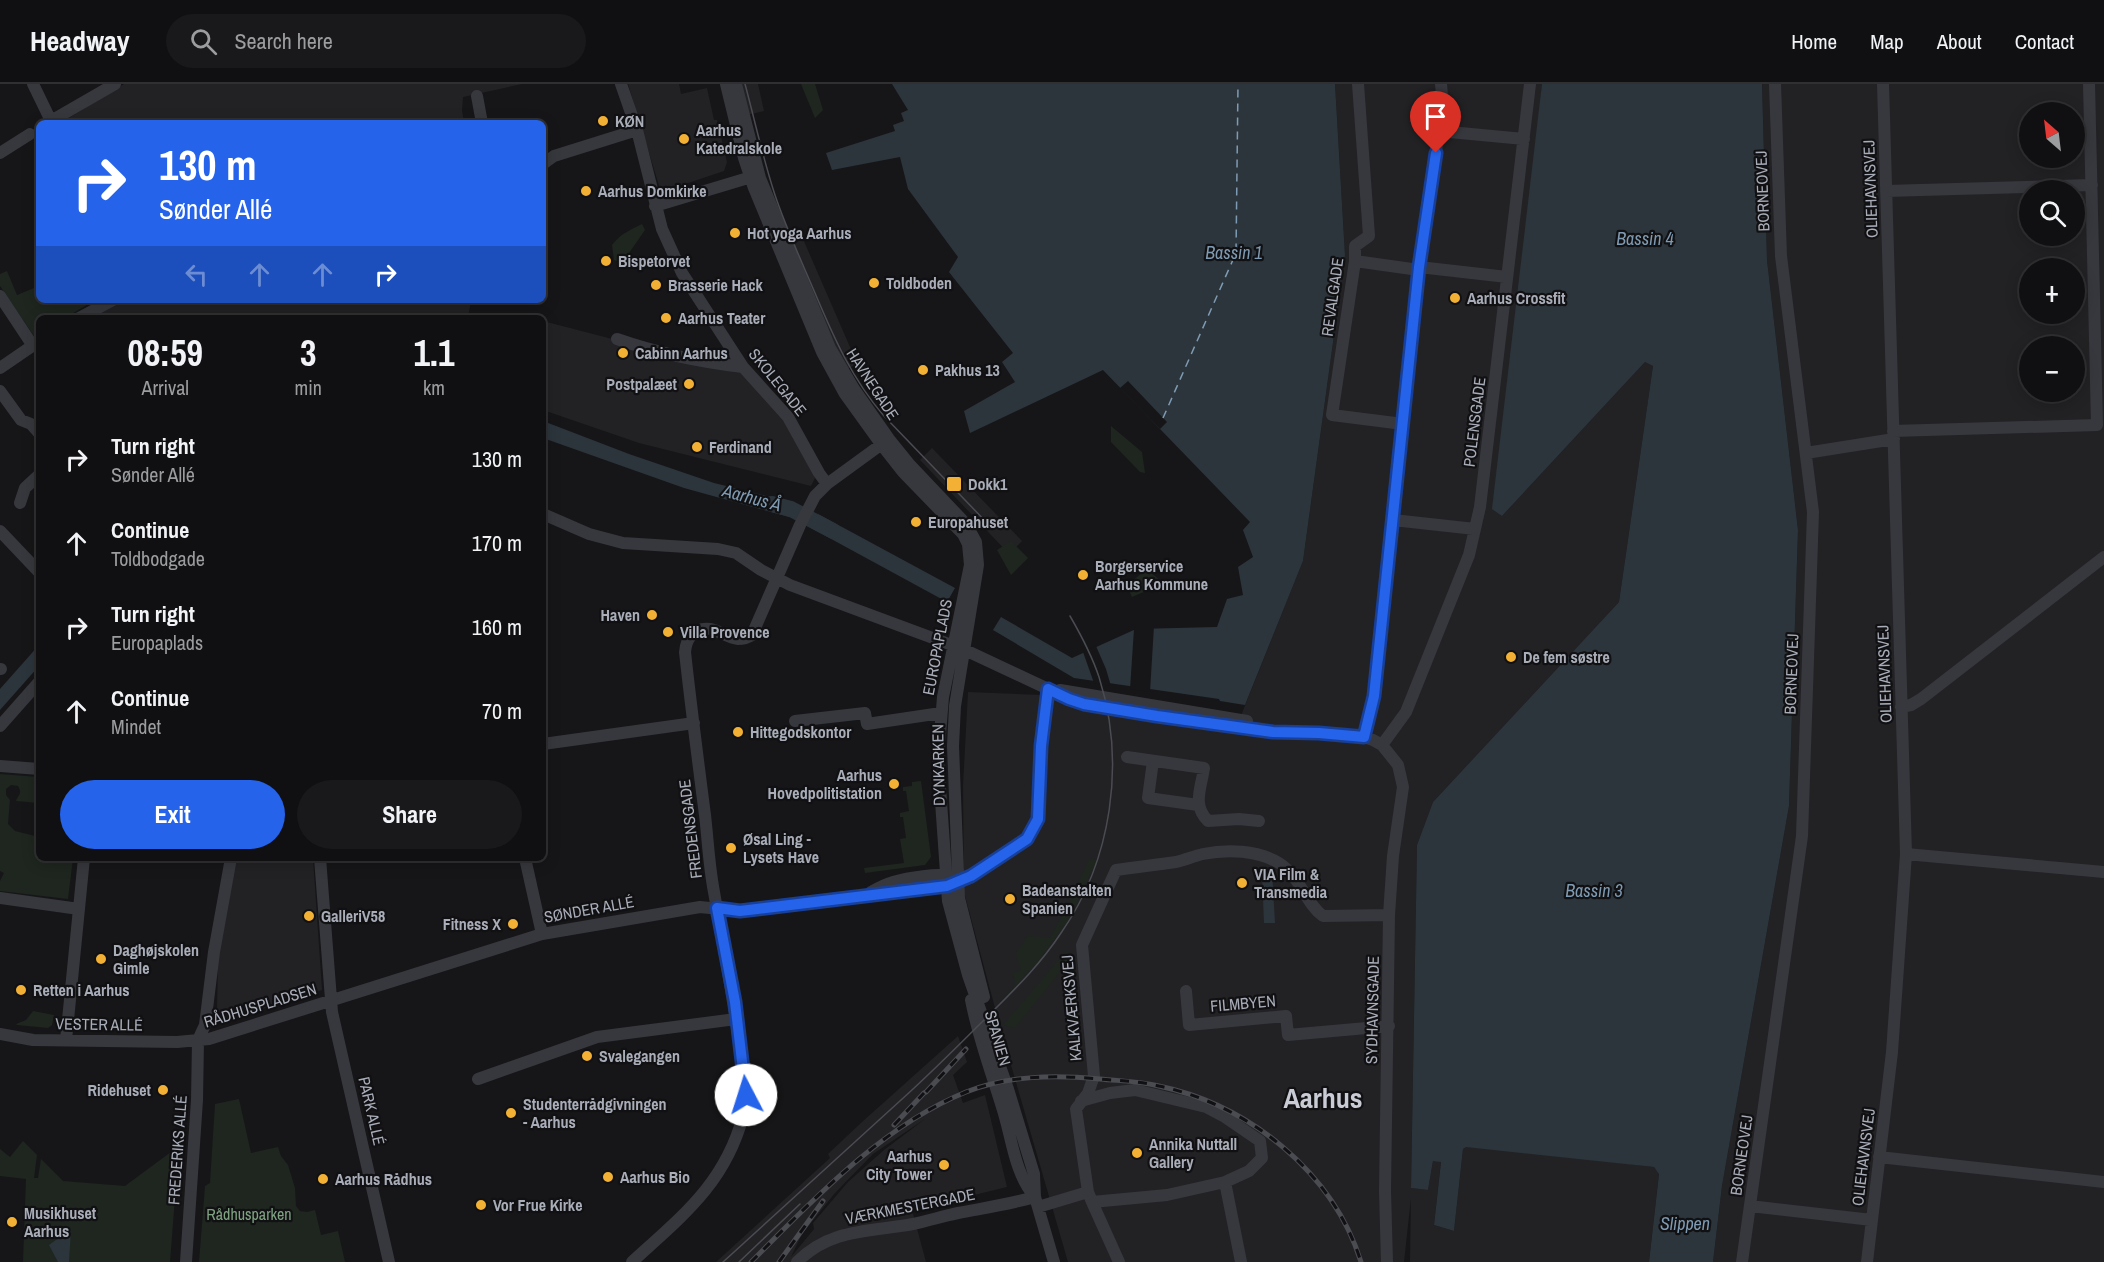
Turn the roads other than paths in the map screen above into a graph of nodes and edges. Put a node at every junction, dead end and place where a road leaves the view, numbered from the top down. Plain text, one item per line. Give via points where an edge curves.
1 (33, 84) edge
2 (115, 84) edge
3 (621, 84) edge
4 (726, 84) edge
5 (736, 84) edge
6 (1359, 84) edge
7 (1441, 84) edge
8 (1530, 84) edge
9 (1774, 84) edge
10 (1883, 84) edge
11 (2089, 84) edge
12 (477, 96) dead end
13 (51, 120) edge
14 (53, 120) edge
15 (481, 120) edge
16 (637, 130) junction
17 (1439, 130) junction
18 (30, 134) dead end
19 (1524, 139) junction
20 (0, 153) edge
21 (546, 162) edge
22 (754, 176) junction
23 (2092, 185) junction
24 (1886, 191) junction
25 (655, 206) junction
26 (1355, 261) junction
27 (1419, 268) junction
28 (1507, 277) junction
29 (0, 296) edge
30 (106, 303) edge
31 (84, 315) edge
32 (617, 339) dead end
33 (36, 344) edge
34 (743, 367) junction
35 (0, 368) edge
36 (2, 398) edge
37 (1403, 424) junction
38 (36, 430) edge
39 (1894, 435) junction
40 (885, 442) junction
41 (1806, 453) junction
42 (36, 478) edge
43 (827, 484) junction
44 (20, 503) dead end
45 (546, 515) edge
46 (1393, 520) junction
47 (1475, 529) junction
48 (0, 531) edge
49 (2104, 558) edge
50 (36, 569) edge
51 (778, 579) junction
52 (970, 590) joint
53 (959, 648) junction
54 (36, 685) edge
55 (1048, 689) junction
56 (1902, 706) junction
57 (941, 713) junction
58 (795, 721) dead end
59 (694, 723) junction
60 (0, 726) edge
61 (1364, 737) junction
62 (546, 744) edge
63 (1383, 745) junction
64 (1127, 757) dead end
65 (1153, 761) junction
66 (0, 766) edge
67 (36, 769) edge
68 (1198, 805) junction
69 (1259, 821) dead end
70 (1906, 854) junction
71 (84, 861) edge
72 (230, 861) edge
73 (321, 861) edge
74 (526, 861) edge
75 (2104, 872) edge
76 (950, 881) junction
77 (0, 898) edge
78 (717, 908) junction
79 (79, 909) junction
80 (1389, 915) junction
81 (542, 934) junction
82 (968, 975) junction
83 (1185, 991) dead end
84 (330, 1002) junction
85 (984, 1015) junction
86 (736, 1018) junction
87 (1389, 1026) junction
88 (0, 1034) edge
89 (66, 1040) junction
90 (198, 1040) junction
91 (999, 1066) junction
92 (478, 1079) dead end
93 (1081, 1101) junction
94 (1003, 1108) junction
95 (1879, 1157) junction
96 (1225, 1182) junction
97 (2104, 1182) edge
98 (1090, 1197) junction
99 (1036, 1202) junction
100 (1750, 1206) junction
101 (1872, 1220) junction
102 (186, 1262) edge
103 (389, 1262) edge
104 (632, 1262) edge
105 (797, 1262) edge
106 (1054, 1262) edge
107 (1119, 1262) edge
108 (1241, 1262) edge
109 (1387, 1262) edge
110 (1742, 1262) edge
111 (1867, 1262) edge

1 - 13 street
2 - 14 street
3 - 16 street, SKOLEGADE
4 - 22 street
5 - 22 street
6 - 26 street, REVALGADE via 1369,236 1355,246
7 - 17 street
8 - 19 street, POLENSGADE
9 - 41 street, BORNEOVEJ via 1781,256
10 - 24 street, OLIEHAVNSVEJ
11 - 23 street
12 - 15 street
16 - 21 street
16 - 25 street, SKOLEGADE
17 - 19 street
17 - 27 street
18 - 20 street
19 - 28 street, POLENSGADE
22 - 25 street
22 - 40 street, HAVNEGADE via 830,348
23 - 24 street
23 - 39 street via 2097,425
24 - 39 street, OLIEHAVNSVEJ
25 - 34 street, SKOLEGADE via 682,273
26 - 27 street
26 - 37 street, REVALGADE via 1332,415
27 - 28 street
27 - 37 street
28 - 47 street, POLENSGADE
29 - 33 street
30 - 31 street
32 - 34 street
33 - 35 street
34 - 43 street, SKOLEGADE via 788,417
36 - 38 street via 21,420
37 - 46 street
39 - 41 street
39 - 56 street, OLIEHAVNSVEJ
40 - 43 street
40 - 52 street, HAVNEGADE via 903,472 963,534 970,554
41 - 100 street, BORNEOVEJ via 1813,512 1802,836
42 - 44 street via 25,488
43 - 51 street via 809,506
45 - 51 street via 589,534 623,543 728,550
46 - 47 street
46 - 61 street via 1374,696
47 - 63 street, POLENSGADE via 1469,555 1406,712
48 - 50 street
49 - 56 street via 1921,699
51 - 53 street
51 - 59 street, FREDENSGADE via 752,635 737,639 711,629 690,636 685,652
52 - 53 street, EUROPAPLADS
53 - 55 street, EUROPAPLADS
53 - 57 street, EUROPAPLADS
53 - 76 street, DYNKARKEN
54 - 60 street
55 - 61 street, EUROPAPLADS via 1084,704
55 - 76 street via 1038,819 1027,839 971,876
56 - 70 street, OLIEHAVNSVEJ
57 - 58 street via 867,724 865,713
57 - 76 street, DYNKARKEN via 938,764
59 - 62 street
59 - 78 street, FREDENSGADE
61 - 63 street, EUROPAPLADS
63 - 80 street, SYDHAVNSGADE via 1398,765 1404,787
64 - 65 street
65 - 68 street via 1148,798
65 - 68 street via 1204,768
66 - 67 street
68 - 69 street via 1208,821
70 - 75 street
70 - 95 street, OLIEHAVNSVEJ via 1892,1052
71 - 79 street
72 - 90 street, FREDERIKS ALLÉ via 205,1025
73 - 84 street, PARK ALLÉ
74 - 81 street
76 - 78 street, SØNDER ALLÉ via 862,897 740,911
76 - 82 street, SPANIEN via 948,901
76 - 85 street, SPANIEN via 959,898 983,995
77 - 79 street
78 - 81 street, SØNDER ALLÉ via 693,908
78 - 86 street, FREDENSGADE
79 - 89 street
80 - 87 street, SYDHAVNSGADE
80 - 93 street, KALKVÆRKSVEJ via 1323,916 1294,876 1280,863 1262,856 1231,851 1116,870 1082,945 1094,1076
81 - 84 street, SØNDER ALLÉ
82 - 85 street, SPANIEN
82 - 94 street, SPANIEN via 977,1027
83 - 87 street, FILMBYEN via 1189,1025 1286,1016 1288,1035
84 - 90 street, RÅDHUSPLADSEN
84 - 103 street, PARK ALLÉ
85 - 91 street, SPANIEN
86 - 92 street via 597,1037
86 - 104 street, FREDENSGADE via 746,1095 743,1116 720,1171 696,1202
87 - 109 street, SYDHAVNSGADE
88 - 89 street, VESTER ALLÉ
89 - 90 street, VESTER ALLÉ
90 - 102 street, FREDERIKS ALLÉ
91 - 94 street, SPANIEN
91 - 99 street, SPANIEN via 1034,1174
93 - 96 street via 1135,1090 1206,1107 1225,1117 1260,1141 1262,1158 1250,1171
93 - 98 street, KALKVÆRKSVEJ via 1076,1109
94 - 99 street, SPANIEN via 1022,1178
95 - 97 street
95 - 101 street, OLIEHAVNSVEJ
96 - 98 street via 1167,1195
96 - 108 street
98 - 99 street
98 - 107 street, KALKVÆRKSVEJ
99 - 105 street, VÆRKMESTERGADE via 842,1235
99 - 106 street, SPANIEN
100 - 101 street
100 - 110 street, BORNEOVEJ
101 - 111 street, OLIEHAVNSVEJ

